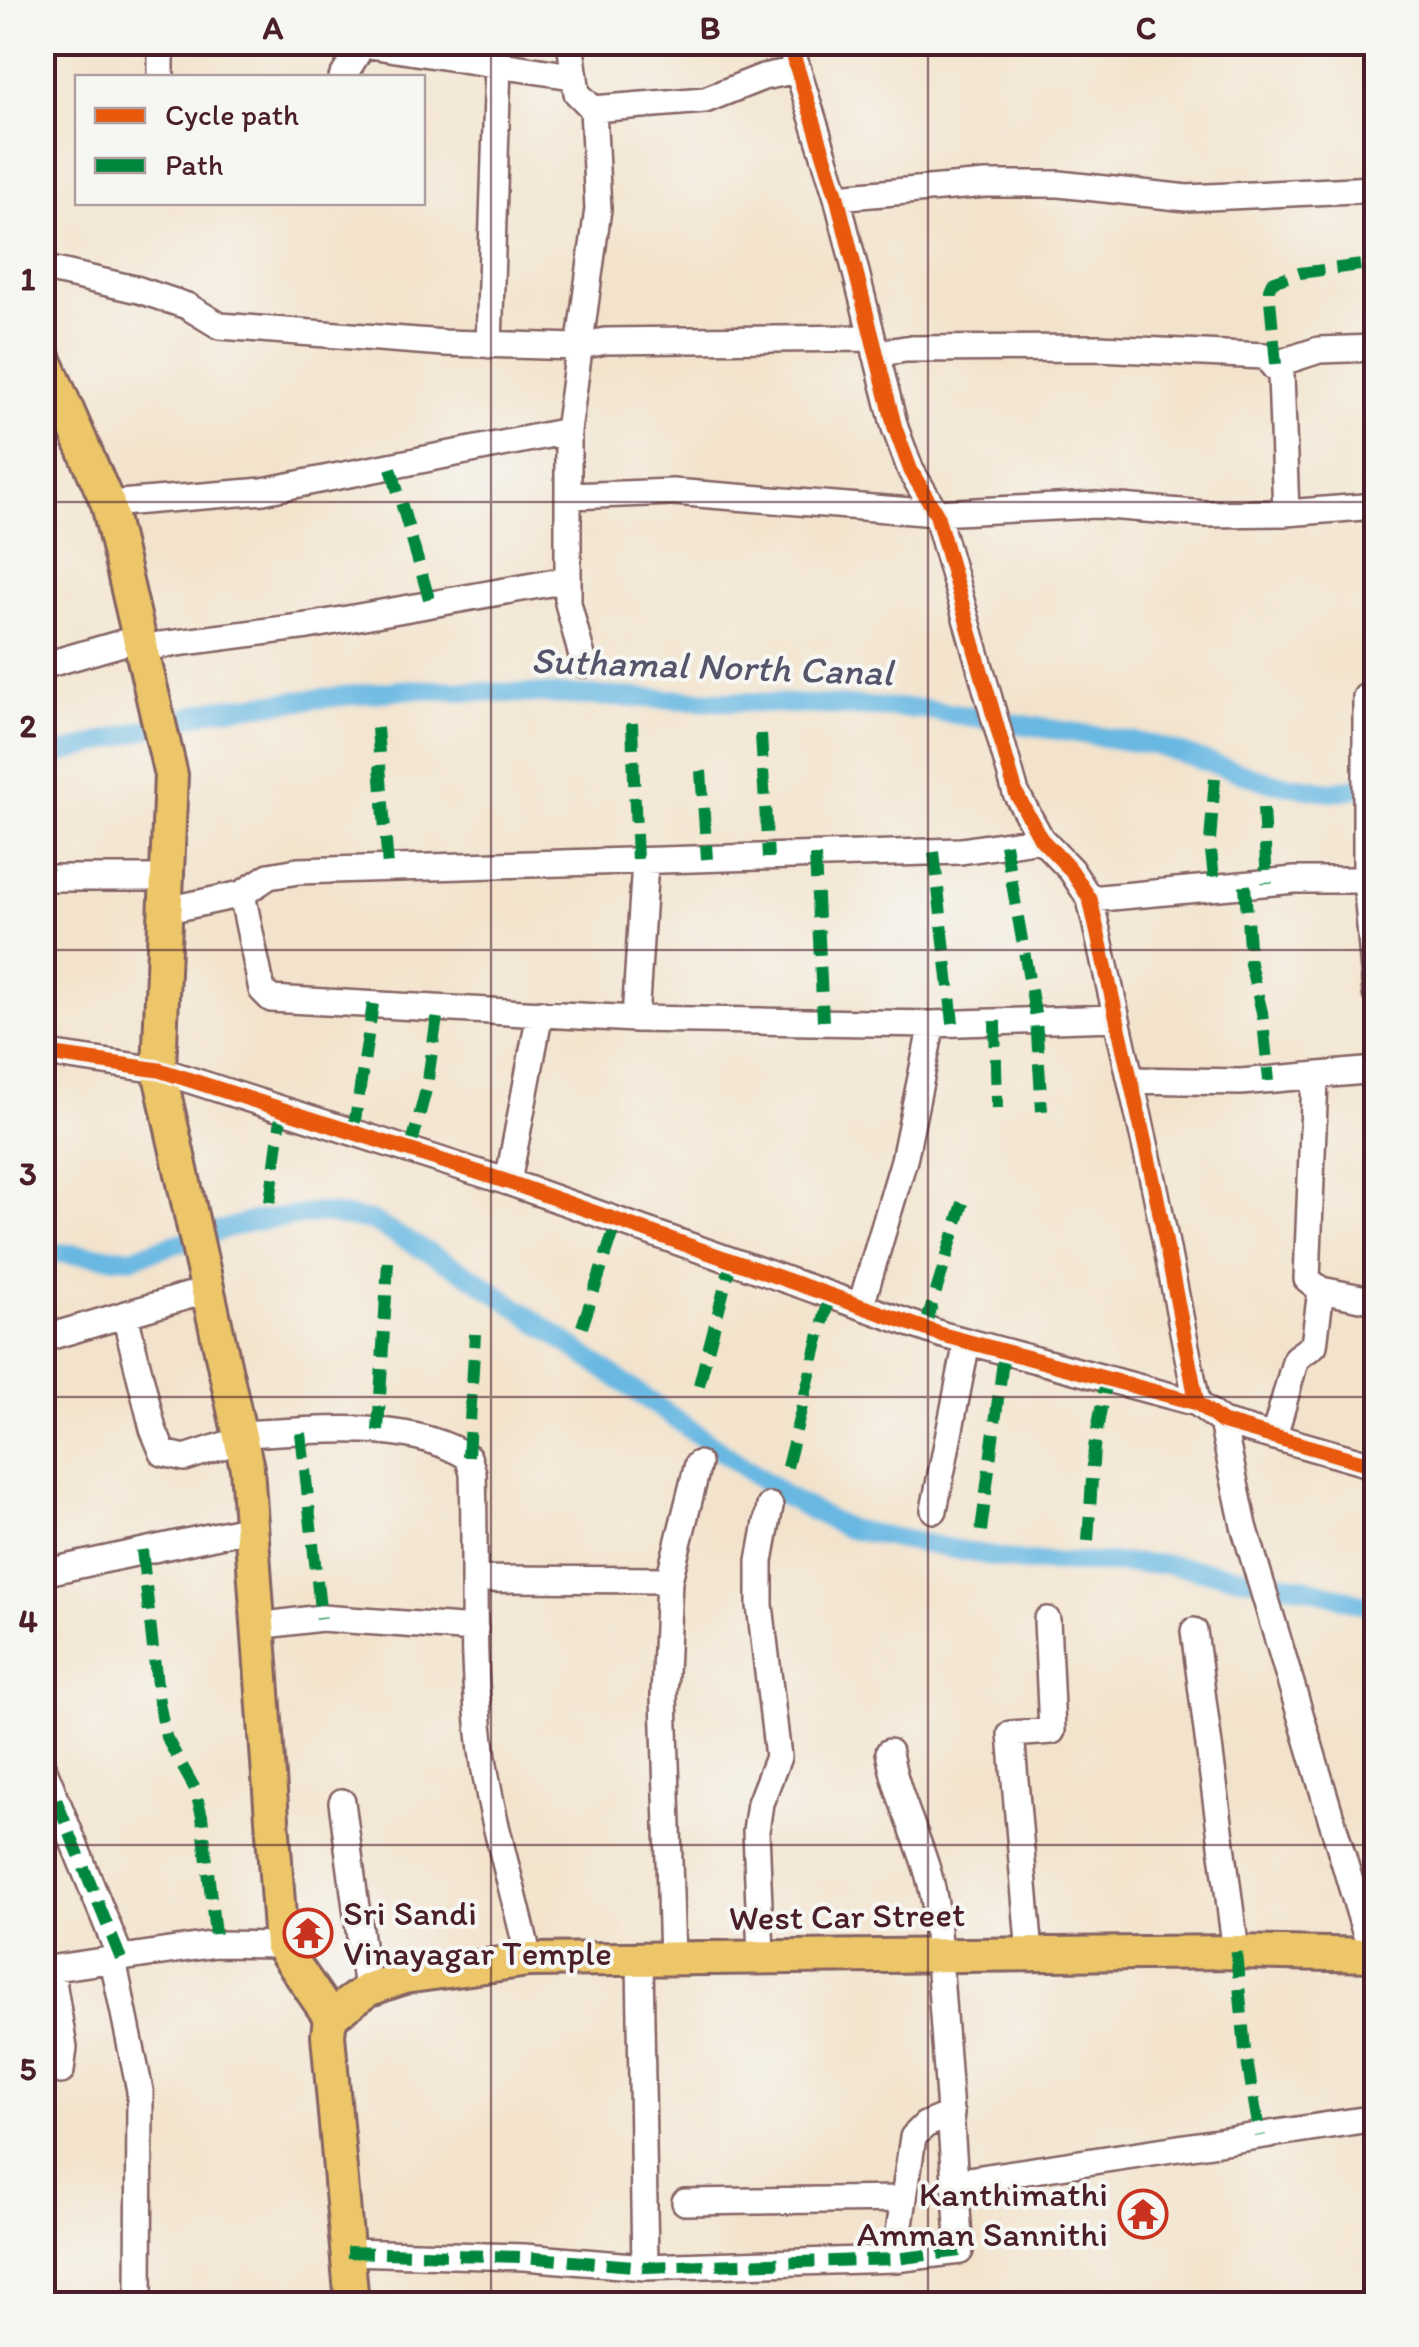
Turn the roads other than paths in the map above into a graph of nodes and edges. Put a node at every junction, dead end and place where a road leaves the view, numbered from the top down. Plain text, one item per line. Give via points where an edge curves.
1 (160, 42) edge
2 (570, 42) edge
3 (789, 42) edge
4 (498, 64) junction
5 (798, 70) junction
6 (161, 75) edge
7 (344, 75) edge
8 (572, 76) junction
9 (593, 109) junction
10 (1376, 189) edge
11 (837, 198) junction
12 (42, 268) edge
13 (489, 345) junction
14 (874, 346) junction
15 (576, 348) junction
16 (1376, 348) edge
17 (42, 352) edge
18 (1276, 364) junction
19 (568, 431) junction
20 (570, 496) junction
21 (108, 504) junction
22 (1376, 506) edge
23 (936, 513) junction
24 (1286, 514) junction
25 (566, 580) junction
26 (137, 644) junction
27 (584, 664) dead end
28 (42, 666) edge
29 (1366, 697) dead end
30 (1041, 839) junction
31 (644, 862) junction
32 (42, 878) edge
33 (1371, 880) edge
34 (163, 894) junction
35 (242, 894) junction
36 (1090, 899) junction
37 (1376, 994) edge
38 (540, 1014) junction
39 (1115, 1018) junction
40 (635, 1019) junction
41 (932, 1024) junction
42 (42, 1053) edge
43 (159, 1070) junction
44 (1376, 1070) edge
45 (1315, 1079) junction
46 (1130, 1080) junction
47 (508, 1182) junction
48 (204, 1274) junction
49 (1321, 1290) junction
50 (1376, 1301) edge
51 (861, 1305) junction
52 (124, 1315) junction
53 (42, 1339) edge
54 (967, 1342) junction
55 (1196, 1403) junction
56 (1222, 1422) junction
57 (1274, 1436) junction
58 (240, 1437) junction
59 (698, 1464) dead end
60 (1376, 1466) edge
61 (770, 1506) dead end
62 (934, 1510) dead end
63 (251, 1528) junction
64 (42, 1572) edge
65 (476, 1578) junction
66 (669, 1580) junction
67 (1047, 1620) dead end
68 (258, 1626) junction
69 (475, 1629) junction
70 (1194, 1631) dead end
71 (889, 1752) dead end
72 (42, 1764) edge
73 (342, 1802) dead end
74 (281, 1945) junction
75 (1236, 1952) junction
76 (1030, 1954) junction
77 (940, 1955) junction
78 (1374, 1955) edge
79 (761, 1956) junction
80 (656, 1959) junction
81 (117, 1960) junction
82 (529, 1960) junction
83 (47, 1969) edge
84 (367, 1990) junction
85 (330, 2017) junction
86 (60, 2071) dead end
87 (950, 2114) junction
88 (1376, 2118) edge
89 (955, 2182) junction
90 (903, 2199) junction
91 (684, 2202) dead end
92 (347, 2252) junction
93 (895, 2259) junction
94 (645, 2267) junction
95 (139, 2304) edge
96 (352, 2304) edge

1 - 6 street
2 - 8 street
3 - 5 street
4 - 7 street via 364,44
4 - 8 street
4 - 13 street
5 - 9 street via 762,76 705,100
5 - 11 street
8 - 9 street
9 - 15 street via 598,208
10 - 11 street via 1187,198 1059,184 986,184
11 - 14 street
12 - 13 street via 139,290 220,326
13 - 15 street
14 - 15 street via 605,340
14 - 18 street via 1255,354
14 - 23 street via 911,471
15 - 19 street
16 - 18 street via 1319,350
17 - 21 main road
18 - 24 street via 1283,387
19 - 20 street
19 - 21 street via 277,488
20 - 23 street via 673,492
20 - 25 street
21 - 26 main road
22 - 24 street
23 - 24 street via 1096,504
23 - 30 street via 1016,793
25 - 26 street via 308,626
25 - 27 street
26 - 28 street
26 - 34 main road via 171,775
29 - 33 street
30 - 31 street via 962,851
30 - 36 street
31 - 35 street via 298,871 269,876
31 - 40 street
32 - 34 street
33 - 36 street via 1296,880
33 - 37 street
34 - 35 street
34 - 43 main road
35 - 38 street via 262,990 271,999
36 - 39 street
38 - 40 street
38 - 47 street
39 - 41 street
39 - 46 street
40 - 41 street
41 - 51 street via 904,1160
42 - 43 street
43 - 47 street
43 - 48 main road
44 - 45 street
45 - 46 street
45 - 49 street via 1307,1280
46 - 55 street
47 - 51 street
48 - 52 street
48 - 58 main road
49 - 50 street
49 - 57 street via 1314,1345 1296,1358
51 - 54 street
52 - 53 street
52 - 58 street via 164,1453 184,1458
54 - 55 street
54 - 62 street
55 - 56 street
56 - 57 street
56 - 78 street via 1264,1592
57 - 60 street
58 - 63 main road
58 - 65 street via 378,1431 452,1446 468,1457 472,1473
59 - 66 street
61 - 79 street via 760,1605 778,1756 756,1831
63 - 64 street
63 - 68 main road
65 - 66 street
65 - 69 street
66 - 80 street
67 - 76 street via 1052,1730 1011,1734
68 - 69 street via 320,1618
68 - 74 main road
69 - 82 street via 490,1808
70 - 75 street
71 - 77 street via 896,1792 930,1872
72 - 81 street
73 - 84 street
74 - 81 street via 216,1944
74 - 85 main road
75 - 76 main road, West Car Street
75 - 78 main road, West Car Street
76 - 77 main road, West Car Street
77 - 79 main road, West Car Street
77 - 87 street
79 - 80 main road, West Car Street
80 - 82 main road, West Car Street
80 - 94 street
81 - 83 street
81 - 95 street via 140,2091
82 - 84 main road, West Car Street via 404,1978
83 - 86 street via 64,2048
84 - 85 main road, West Car Street
85 - 92 main road
87 - 89 street
87 - 90 street via 913,2137
88 - 89 street
89 - 93 street via 960,2251
90 - 91 street
90 - 93 street
92 - 94 street
92 - 96 main road
93 - 94 street

